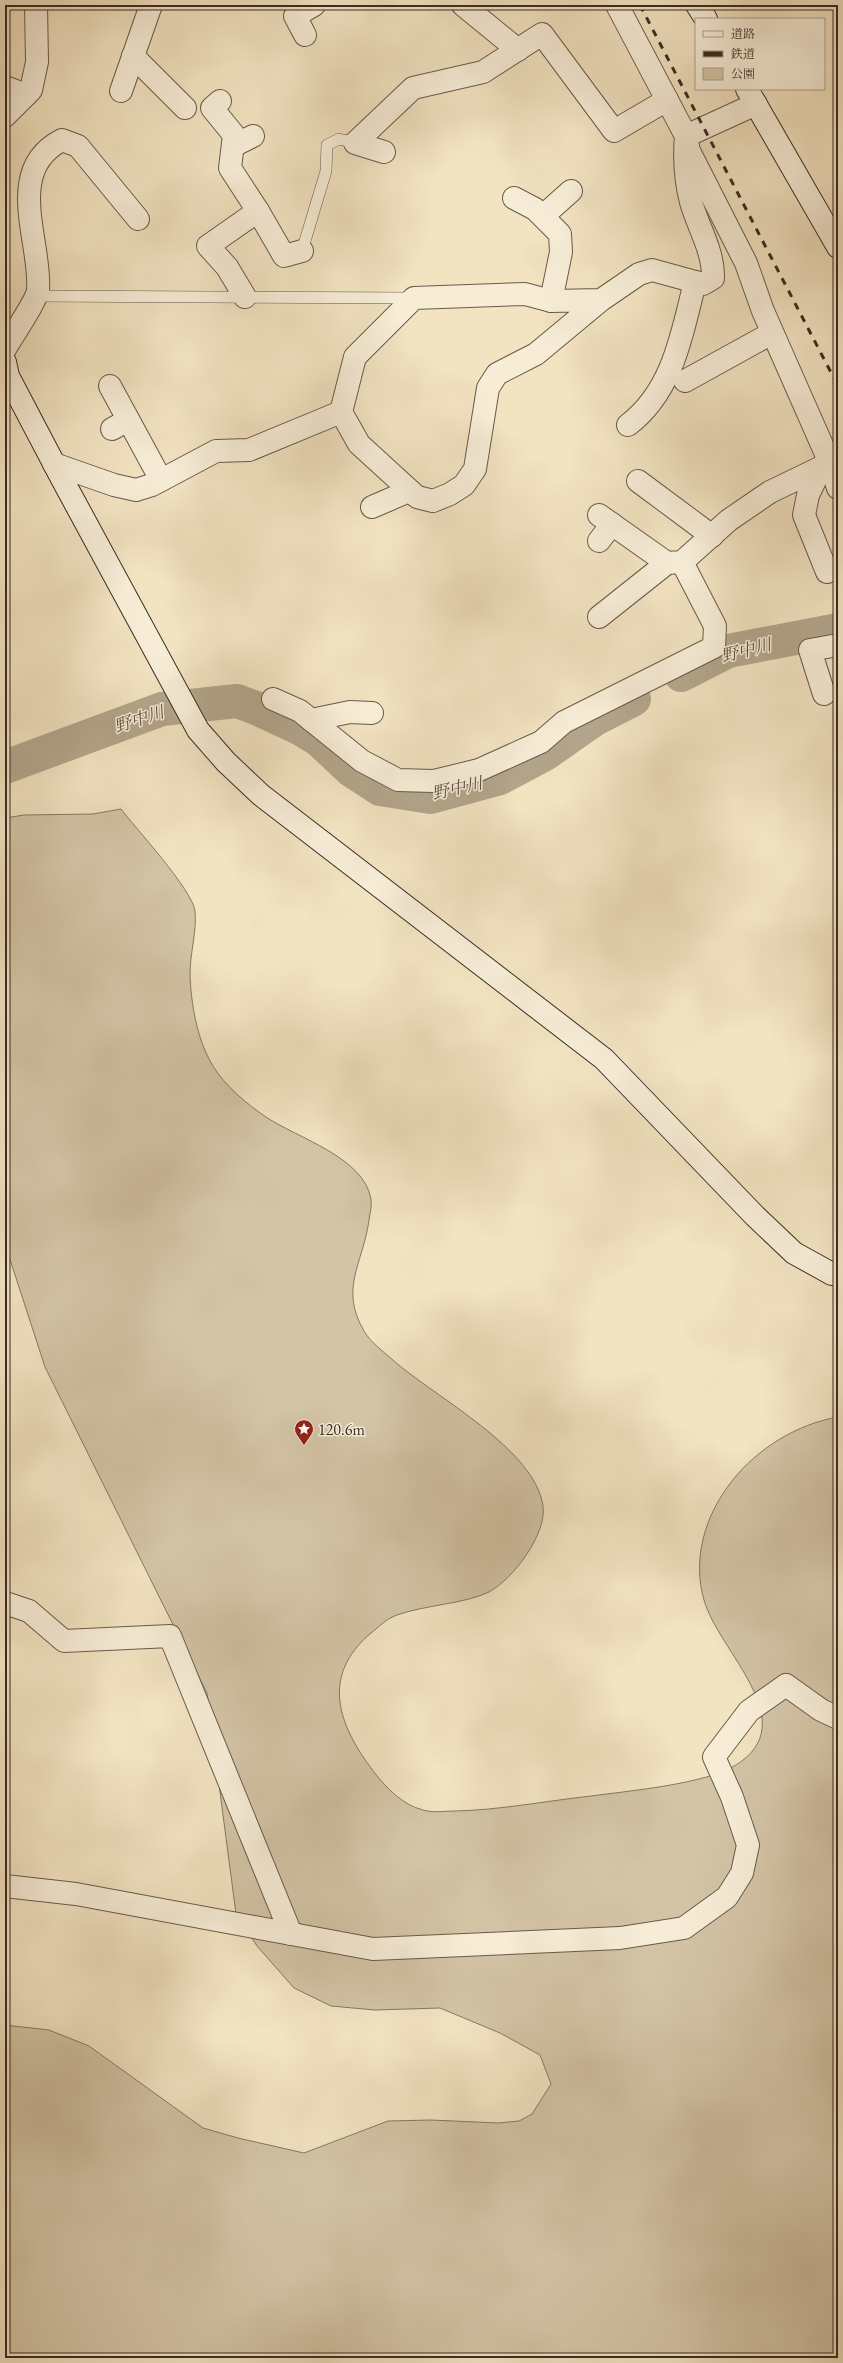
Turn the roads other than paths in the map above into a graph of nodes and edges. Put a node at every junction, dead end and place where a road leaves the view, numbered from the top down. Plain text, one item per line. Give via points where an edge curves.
1 (36, 5) edge
2 (150, 5) edge
3 (314, 5) edge
4 (463, 5) edge
5 (618, 5) edge
6 (697, 5) edge
7 (705, 18) edge
8 (295, 19) edge
9 (518, 50) junction
10 (133, 56) junction
11 (5, 87) edge
12 (121, 90) dead end
13 (26, 95) junction
14 (752, 96) edge
15 (667, 100) junction
16 (220, 101) dead end
17 (185, 108) dead end
18 (5, 116) edge
19 (253, 136) dead end
20 (686, 136) junction
21 (355, 143) junction
22 (233, 146) junction
23 (384, 152) dead end
24 (571, 191) dead end
25 (514, 198) dead end
26 (258, 211) junction
27 (543, 216) junction
28 (138, 219) dead end
29 (838, 247) edge
30 (302, 251) joint
31 (695, 282) junction
32 (35, 296) junction
33 (244, 297) junction
34 (414, 298) junction
35 (601, 300) junction
36 (551, 301) junction
37 (772, 333) junction
38 (5, 349) edge
39 (5, 362) edge
40 (686, 381) dead end
41 (110, 386) dead end
42 (340, 412) junction
43 (628, 425) dead end
44 (54, 464) junction
45 (826, 466) junction
46 (161, 480) junction
47 (638, 481) dead end
48 (838, 488) edge
49 (409, 491) junction
50 (372, 507) dead end
51 (712, 536) junction
52 (599, 541) dead end
53 (675, 563) junction
54 (827, 572) dead end
55 (599, 617) dead end
56 (838, 645) edge
57 (824, 694) dead end
58 (273, 699) dead end
59 (372, 713) dead end
60 (310, 720) junction
61 (838, 1275) edge
62 (5, 1603) edge
63 (838, 1718) edge
64 (5, 1886) edge
65 (291, 1934) junction

1 - 13 street via 37,62 30,90
2 - 10 street
3 - 8 street
4 - 9 street
5 - 15 street
6 - 7 street
9 - 15 street via 542,34 614,130
9 - 21 street via 483,72 413,88
10 - 12 street
10 - 17 street
11 - 13 street
13 - 18 street
14 - 20 street
14 - 29 street
15 - 20 street
16 - 22 street via 212,108 234,135
19 - 22 street
20 - 31 street via 683,164 691,202 713,265 712,278 703,284
20 - 37 street via 688,151 746,263
21 - 23 street
21 - 30 lane via 339,139 327,145 326,171
22 - 26 street via 230,168
24 - 27 street
25 - 27 street
26 - 30 street via 284,256
26 - 33 street via 208,246 227,267
27 - 36 street via 560,234 561,252
28 - 32 street via 78,146 62,140 52,145 38,163 30,183 28,217 38,291
31 - 35 street via 652,270 639,274
31 - 43 street via 678,352 663,386 642,414
32 - 33 lane
32 - 38 street
33 - 34 lane
34 - 36 street via 525,294
34 - 42 street via 355,358
35 - 36 street
35 - 49 street via 536,354 497,374 488,388 475,469 464,485 433,501 417,498
37 - 40 street
37 - 45 street
39 - 44 street via 8,376
41 - 46 street via 120,424
42 - 46 street via 249,450 216,451
42 - 49 street via 359,444
44 - 46 street via 136,490
44 - 61 street via 198,730 226,762 261,795 604,1059 794,1253
45 - 48 street
45 - 51 street via 770,492 728,520
45 - 54 street via 808,494 804,515
47 - 51 street
49 - 50 street
51 - 53 street
52 - 53 street via 605,519
53 - 55 street
53 - 60 street via 715,626 714,646 564,722 540,742 479,770 434,781 398,780 362,761
56 - 57 street via 810,650
58 - 60 street via 300,712
59 - 60 street via 350,712
62 - 65 street via 29,1611 64,1641 170,1636
63 - 65 street via 821,1710 786,1685 749,1711 714,1757 732,1797 748,1844 742,1873 727,1897 684,1928 620,1938 373,1949
64 - 65 street via 76,1894

